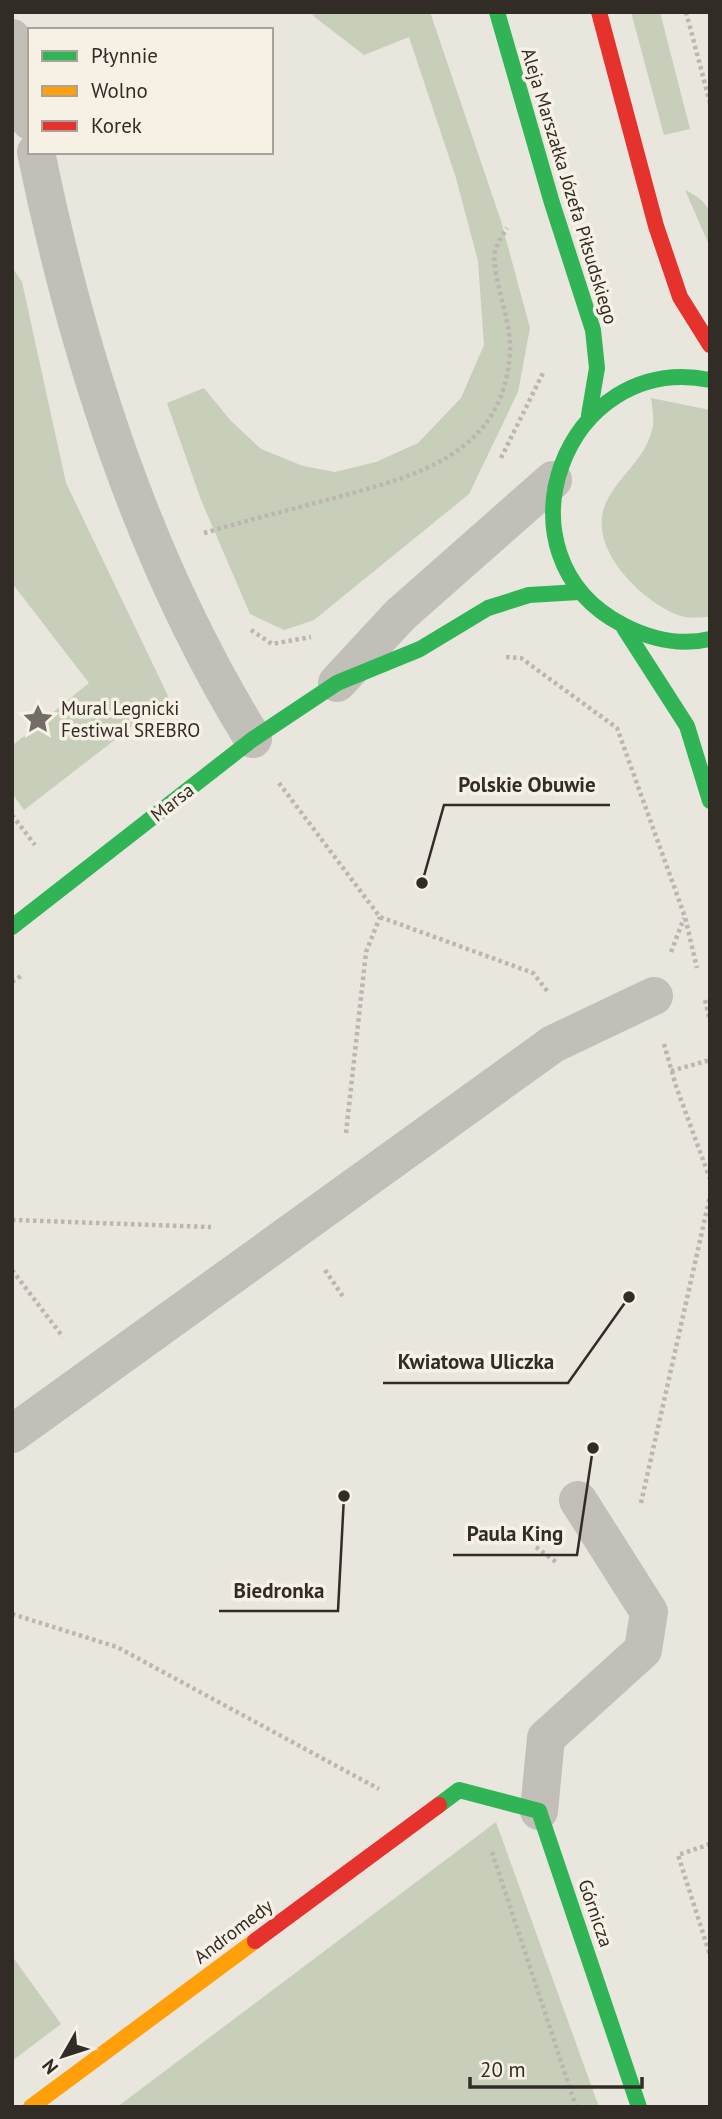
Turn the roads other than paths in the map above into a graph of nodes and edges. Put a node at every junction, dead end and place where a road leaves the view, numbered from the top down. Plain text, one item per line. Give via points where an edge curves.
1 (497, 12) edge
2 (599, 12) edge
3 (12, 38) edge
4 (28, 112) edge
5 (36, 154) edge
6 (710, 345) edge
7 (710, 380) edge
8 (589, 415) junction
9 (553, 480) junction
10 (579, 593) junction
11 (624, 628) junction
12 (710, 639) edge
13 (337, 683) junction
14 (253, 738) junction
15 (710, 801) edge
16 (12, 927) edge
17 (654, 996) dead end
18 (12, 1434) edge
19 (578, 1500) dead end
20 (539, 1811) junction
21 (31, 2107) edge
22 (639, 2107) edge

1 - 8 street, Aleja Marszałka Józefa Piłsudskiego via 593,330 597,368
2 - 6 street via 656,226 680,297
3 - 4 street
5 - 14 street via 49,216 107,421 157,550 208,661
7 - 8 street via 657,378 620,391
8 - 9 street via 566,445
9 - 10 street via 550,520 560,558
9 - 13 street, Marsa via 400,615
10 - 11 street via 599,613
10 - 13 street, Marsa via 529,595 488,608 419,649
11 - 12 street via 662,640
11 - 15 street via 687,726
13 - 14 street, Marsa
14 - 16 street, Marsa
17 - 18 street via 553,1044
19 - 20 street via 649,1612 643,1650 546,1738
20 - 21 street, Andromedy via 466,1791 426,1815
20 - 22 street, Górnicza

